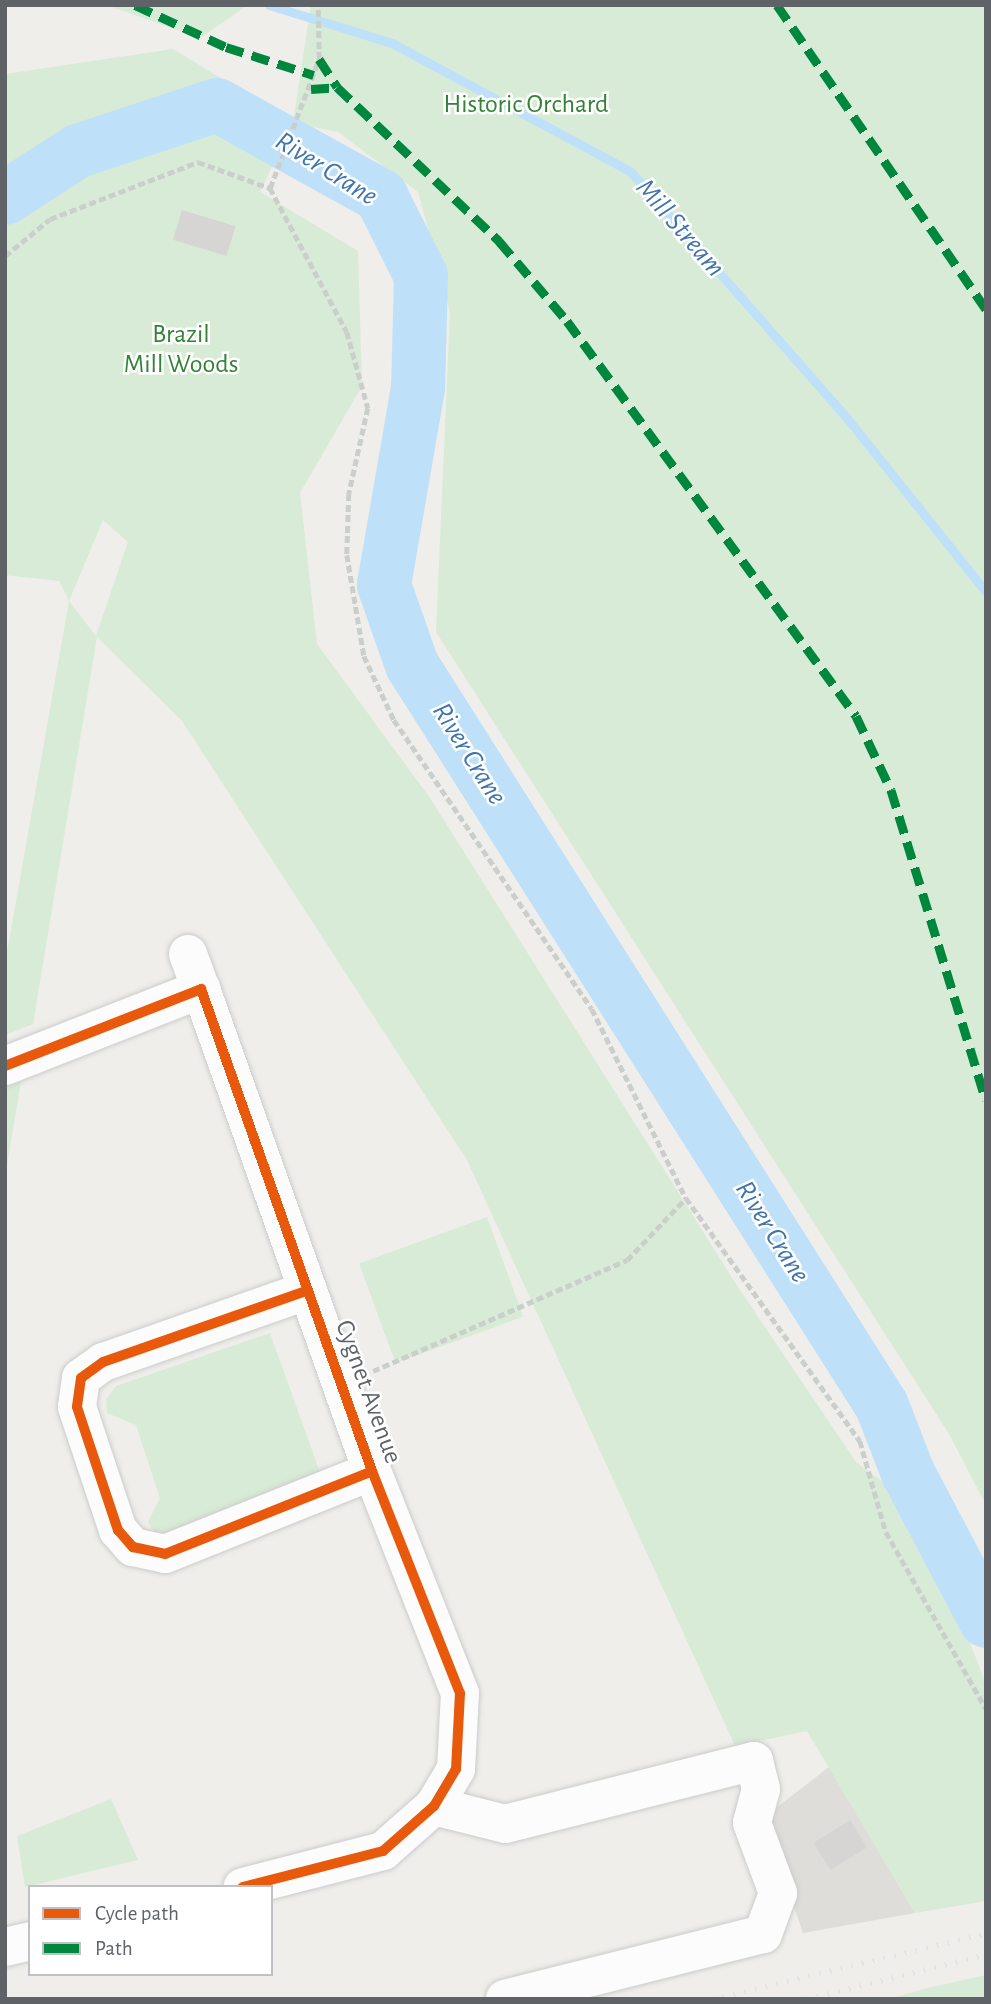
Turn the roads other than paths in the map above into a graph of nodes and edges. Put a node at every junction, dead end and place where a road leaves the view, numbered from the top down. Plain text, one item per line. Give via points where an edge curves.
1 (5, 1066) edge
2 (306, 1291) junction
3 (372, 1471) junction
4 (434, 1806) junction
5 (251, 1885) edge
6 (28, 1941) edge
7 (5, 1947) edge
8 (505, 1999) edge

1 - 2 street, Cygnet Avenue via 195,971
2 - 3 street, Cygnet Avenue via 345,1382
2 - 3 street via 103,1362 81,1378 77,1407 118,1530 133,1547 165,1555
3 - 4 street, Cygnet Avenue via 460,1693 456,1769
4 - 5 street, Cygnet Avenue via 383,1851
4 - 8 street via 505,1824 754,1760 761,1790 752,1824 778,1892 764,1934
6 - 7 street

